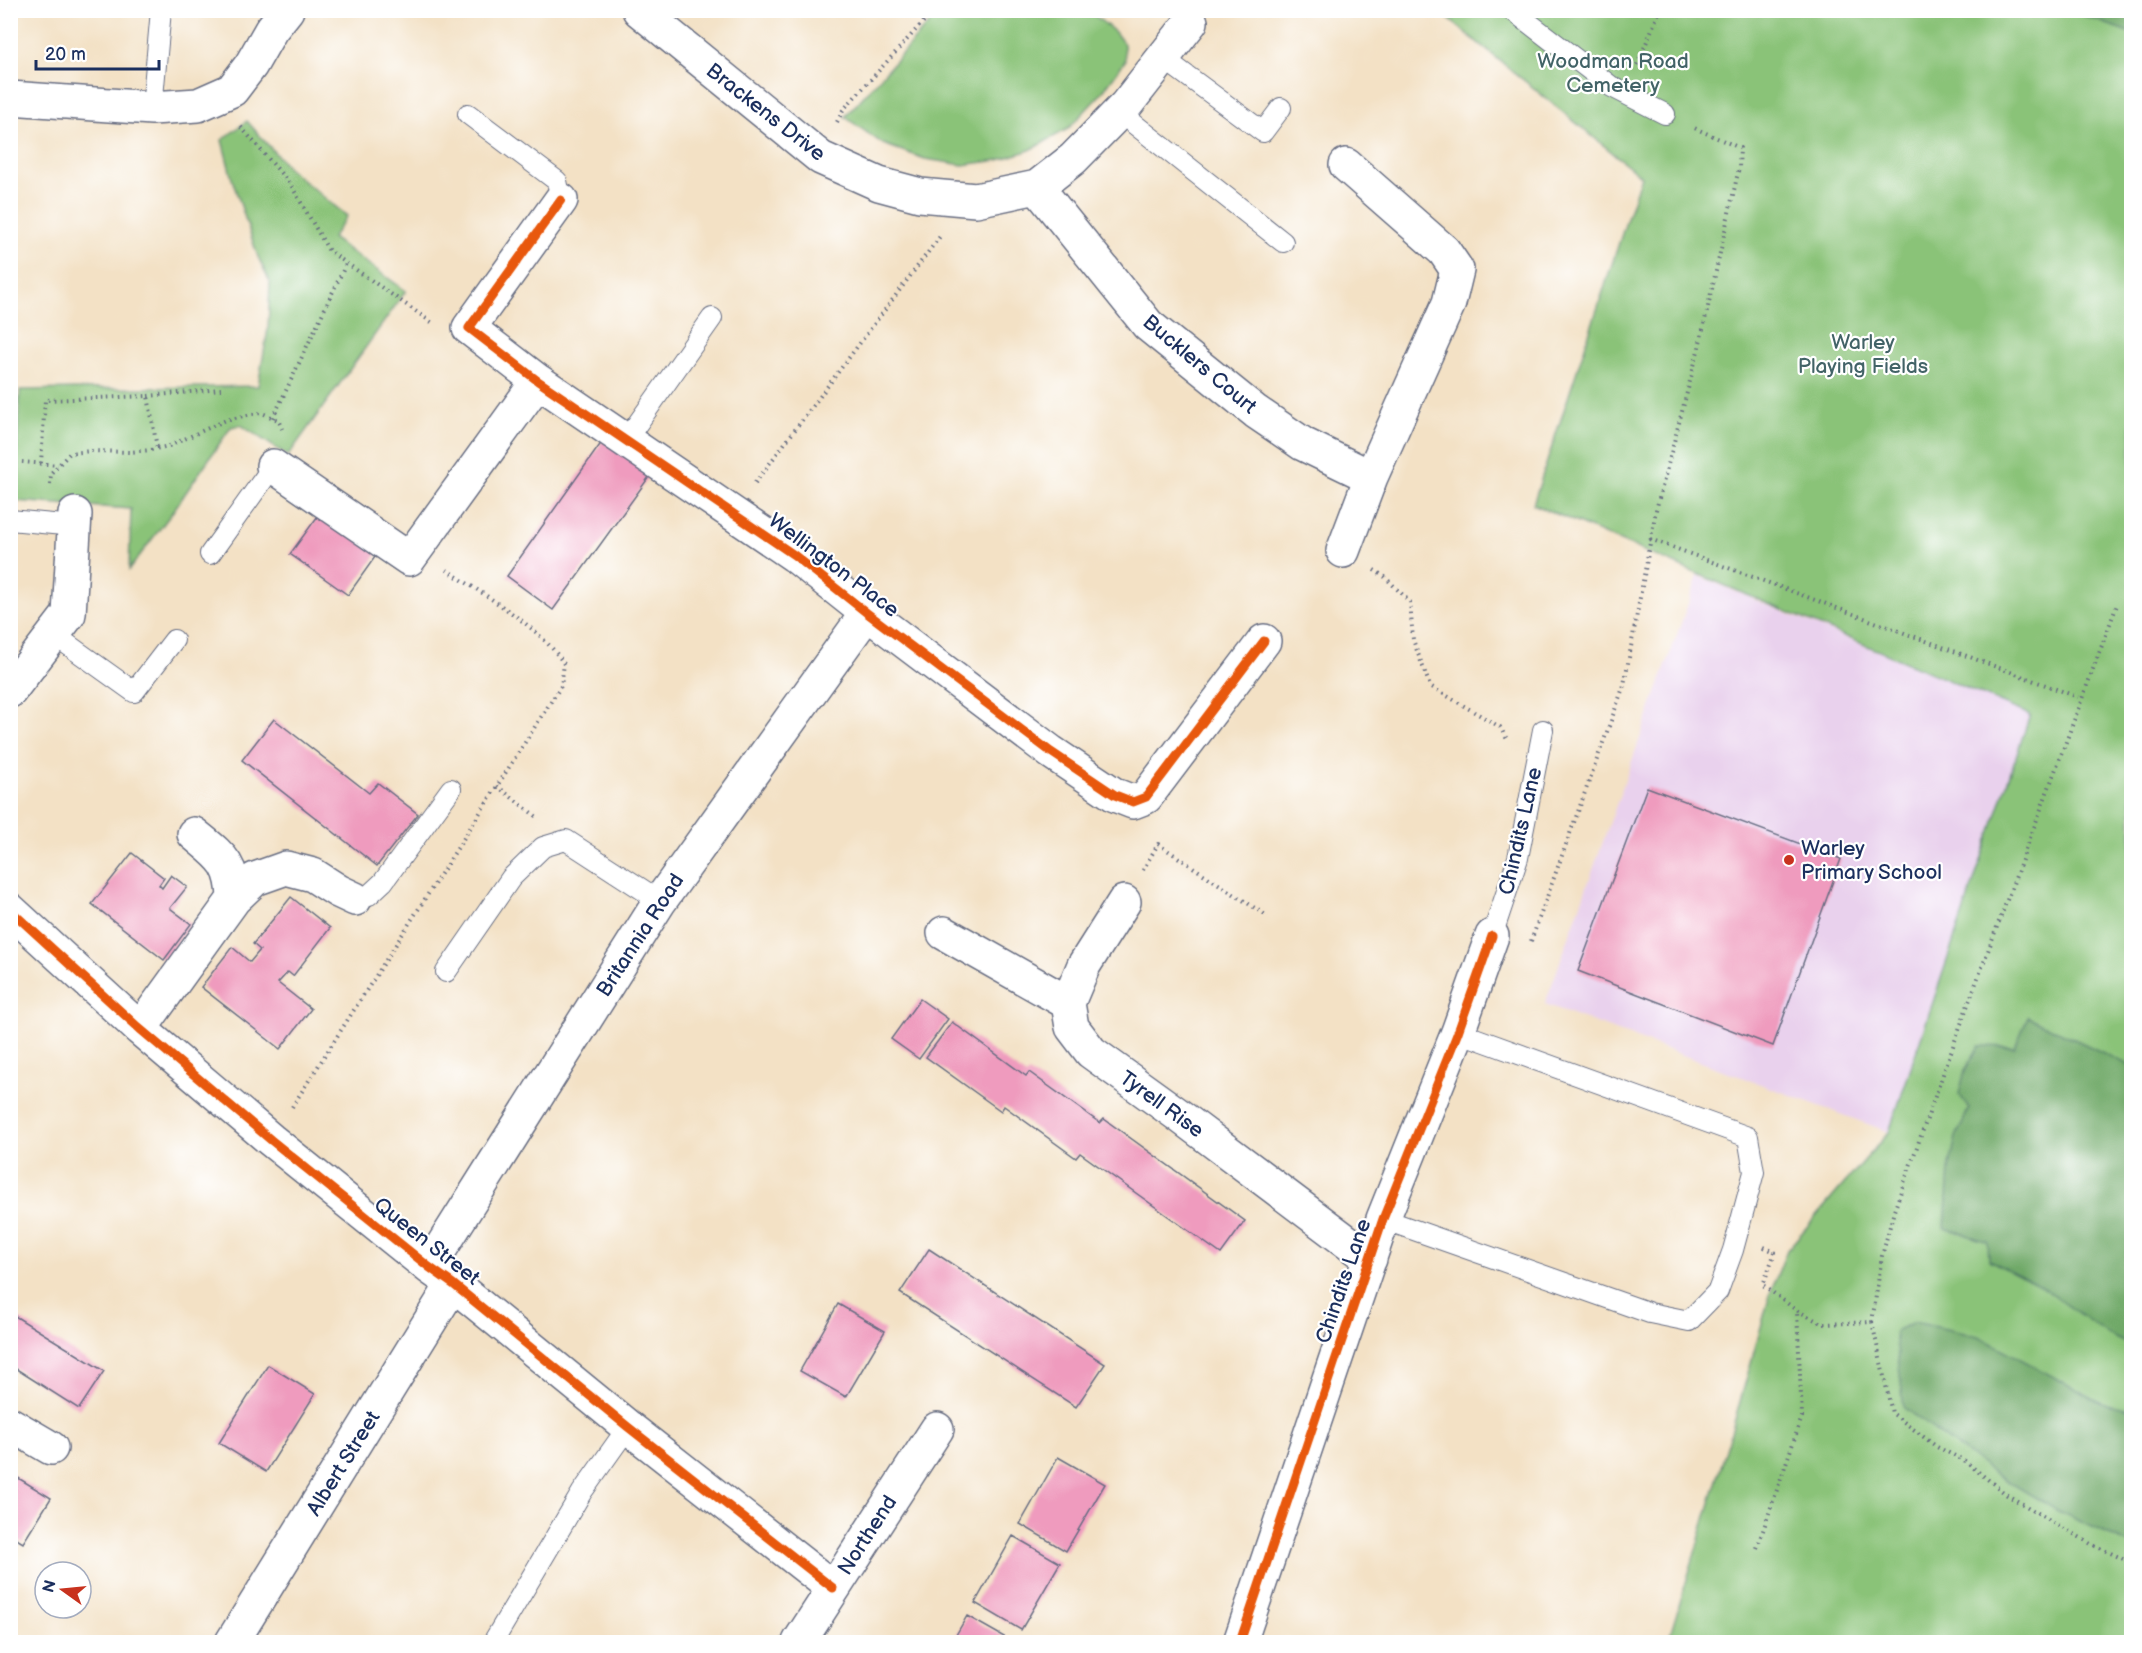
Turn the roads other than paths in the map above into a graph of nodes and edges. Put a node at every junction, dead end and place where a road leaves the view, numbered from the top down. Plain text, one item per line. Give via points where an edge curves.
1 (161, 10) edge
2 (287, 10) edge
3 (639, 10) edge
4 (1512, 10) edge
5 (1191, 22) dead end
6 (1163, 58) junction
7 (10, 98) edge
8 (152, 108) junction
9 (1281, 108) dead end
10 (1119, 112) junction
11 (468, 114) dead end
12 (1665, 114) road end
13 (1346, 165) dead end
14 (1036, 187) junction
15 (561, 200) joint
16 (1283, 242) dead end
17 (712, 318) dead end
18 (538, 381) junction
19 (626, 440) junction
20 (273, 466) joint
21 (1371, 477) junction
22 (10, 519) edge
23 (74, 520) joint
24 (1343, 551) road end
25 (210, 554) dead end
26 (867, 613) junction
27 (53, 634) junction
28 (174, 640) dead end
29 (1264, 640) dead end
30 (10, 691) edge
31 (1543, 730) dead end
32 (451, 789) dead end
33 (194, 834) dead end
34 (234, 899) junction
35 (355, 899) joint
36 (660, 901) junction
37 (1124, 902) road end
38 (10, 910) edge
39 (944, 933) dead end
40 (1492, 936) joint
41 (446, 972) dead end
42 (1068, 1003) junction
43 (140, 1029) junction
44 (1458, 1032) junction
45 (1383, 1219) junction
46 (1370, 1259) junction
47 (441, 1275) junction
48 (10, 1424) edge
49 (628, 1427) junction
50 (937, 1429) dead end
51 (51, 1448) dead end
52 (833, 1588) junction
53 (232, 1642) edge
54 (493, 1642) edge
55 (799, 1642) edge
56 (1240, 1642) edge

1 - 8 lane
2 - 8 street via 232,90 198,105
3 - 14 street, Brackens Drive via 821,158 879,184 920,195 976,200
4 - 12 lane via 1612,87
5 - 6 street, Brackens Drive
6 - 9 lane via 1263,132
6 - 10 street, Brackens Drive
7 - 8 street
10 - 14 street, Brackens Drive via 1073,159
10 - 16 lane
11 - 15 lane via 557,180
13 - 21 street via 1444,251 1457,270 1449,303
14 - 21 street, Bucklers Court via 1148,325 1303,444
15 - 18 street, Wellington Place via 469,328
17 - 19 lane
18 - 19 street, Wellington Place
18 - 20 street via 409,559
19 - 26 street, Wellington Place via 795,555
20 - 25 lane
21 - 24 street
22 - 23 lane
23 - 27 street via 69,614
26 - 29 street, Wellington Place via 1051,752 1115,795 1133,802 1146,797
26 - 36 street, Britannia Road
27 - 28 lane via 134,693
27 - 30 street
31 - 40 lane, Chindits Lane via 1518,858
32 - 35 lane via 383,882 369,895
33 - 34 street via 220,856 232,873
34 - 35 street via 255,879 286,868 313,875
34 - 43 street
36 - 41 lane via 566,840 543,847 511,878
36 - 47 street, Britannia Road
37 - 42 street via 1084,965
38 - 43 street, Queen Street
39 - 42 street
40 - 44 street, Chindits Lane
42 - 46 street, Tyrell Rise via 1072,1027 1091,1052
43 - 47 street, Queen Street via 271,1140
44 - 45 street, Chindits Lane
44 - 45 lane via 1748,1137 1754,1172 1718,1291 1689,1321 1650,1313
45 - 46 street, Chindits Lane
46 - 56 street, Chindits Lane
47 - 49 street, Queen Street
47 - 53 street, Albert Street
48 - 51 street
49 - 52 street, Queen Street
49 - 54 lane via 582,1492
50 - 52 street, Northend
52 - 55 street, Northend

